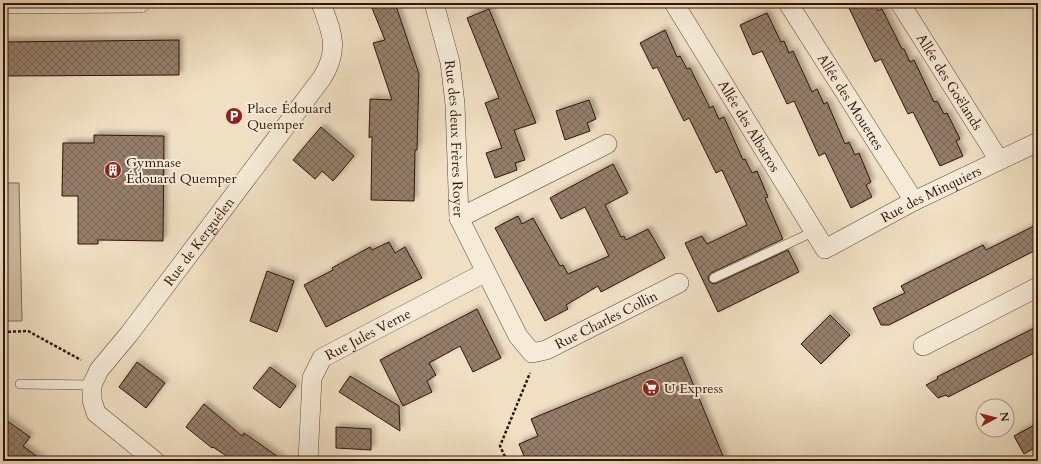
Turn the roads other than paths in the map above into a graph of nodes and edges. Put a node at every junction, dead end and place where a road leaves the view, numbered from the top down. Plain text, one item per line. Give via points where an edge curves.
1 (140, 3) edge
2 (321, 3) edge
3 (434, 3) edge
4 (674, 3) edge
5 (788, 3) edge
6 (900, 3) edge
7 (3, 4) edge
8 (1038, 142) edge
9 (608, 144) dead end
10 (999, 160) junction
11 (914, 201) junction
12 (459, 218) junction
13 (815, 231) junction
14 (825, 248) joint
15 (486, 272) junction
16 (714, 278) dead end
17 (679, 283) dead end
18 (1038, 287) edge
19 (923, 346) dead end
20 (532, 353) joint
21 (96, 378) junction
22 (20, 384) dead end
23 (155, 461) edge
24 (308, 461) edge

1 - 7 street
2 - 21 street, Rue de Kerguélen via 334,46 330,65
3 - 12 street, Rue des deux Frères Royer via 450,62 455,104
4 - 13 street, Allée des Albatros
5 - 11 street, Allée des Mouettes
6 - 10 street, Allée des Goëlands
8 - 10 street, Rue des Minquiers
9 - 12 street
10 - 11 street, Rue des Minquiers
11 - 14 street, Rue des Minquiers
12 - 15 street, Rue des deux Frères Royer
13 - 14 street, Allée des Albatros
13 - 16 lane
15 - 20 street, Rue des deux Frères Royer via 518,336
15 - 24 street, Rue Jules Verne via 322,358 312,378
17 - 20 street, Rue Charles Collin via 546,350
18 - 19 street
21 - 22 lane
21 - 23 street via 92,400 96,413

